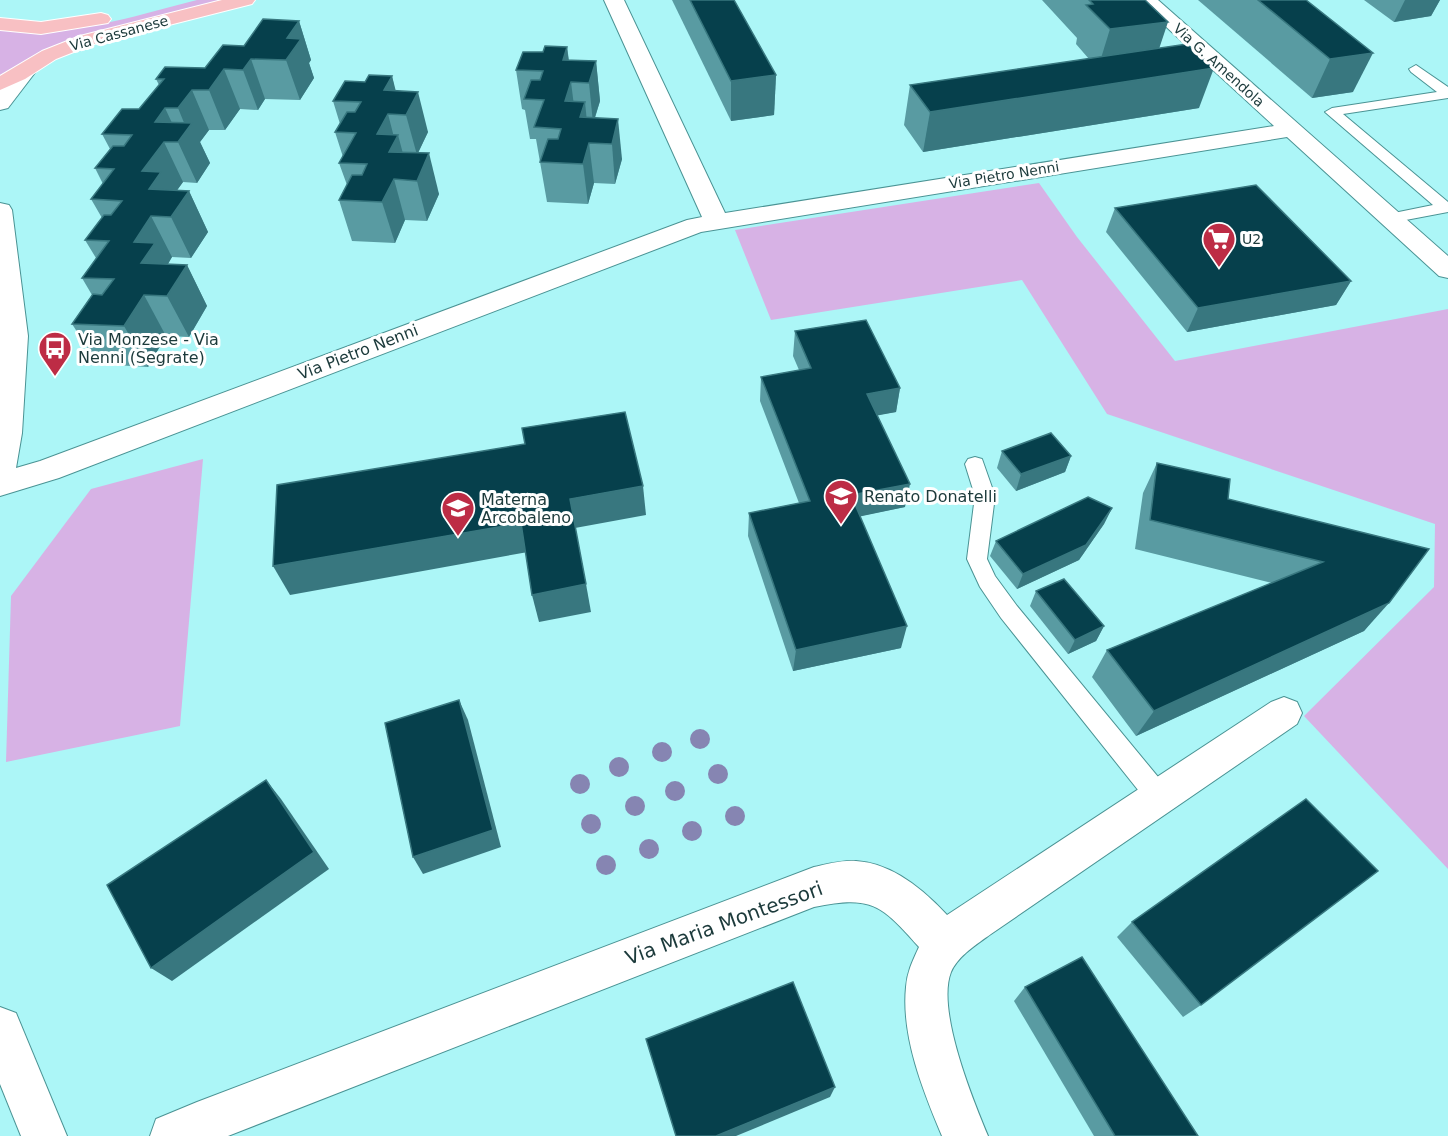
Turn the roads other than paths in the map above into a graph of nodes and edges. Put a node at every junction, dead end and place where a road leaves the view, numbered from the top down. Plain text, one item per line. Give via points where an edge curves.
1 (178, 0) edge
2 (245, 0) edge
3 (614, 0) edge
4 (1147, 0) edge
5 (0, 24) edge
6 (1416, 69) dead end
7 (27, 70) junction
8 (0, 84) edge
9 (1448, 94) edge
10 (0, 104) edge
11 (1291, 130) junction
12 (1447, 207) edge
13 (0, 210) edge
14 (1390, 218) junction
15 (716, 221) junction
16 (1448, 270) edge
17 (975, 464) dead end
18 (0, 472) edge
19 (0, 484) edge
20 (1284, 713) dead end
21 (1159, 797) junction
22 (945, 945) junction
23 (0, 1029) edge
24 (44, 1136) edge
25 (173, 1136) edge
26 (965, 1136) edge

1 - 5 main road, Via Cassanese via 62,26
2 - 7 main road, Via Cassanese via 87,39 49,55
3 - 15 street
4 - 11 street, Via G. Amendola
6 - 9 lane
7 - 8 main road, Via Cassanese
7 - 10 street
9 - 12 lane via 1332,112
11 - 14 street, Via G. Amendola
11 - 15 street, Via Pietro Nenni
12 - 14 lane
13 - 18 street via 14,336
14 - 16 street, Via G. Amendola
15 - 19 street, Via Pietro Nenni via 679,231 48,471
17 - 21 lane via 985,496 977,559 987,581
20 - 21 street
21 - 22 street via 976,919
22 - 25 street, Via Maria Montessori via 901,901 873,885 840,881 814,887
22 - 26 street via 934,961 927,983 930,1019 939,1064
23 - 24 street

